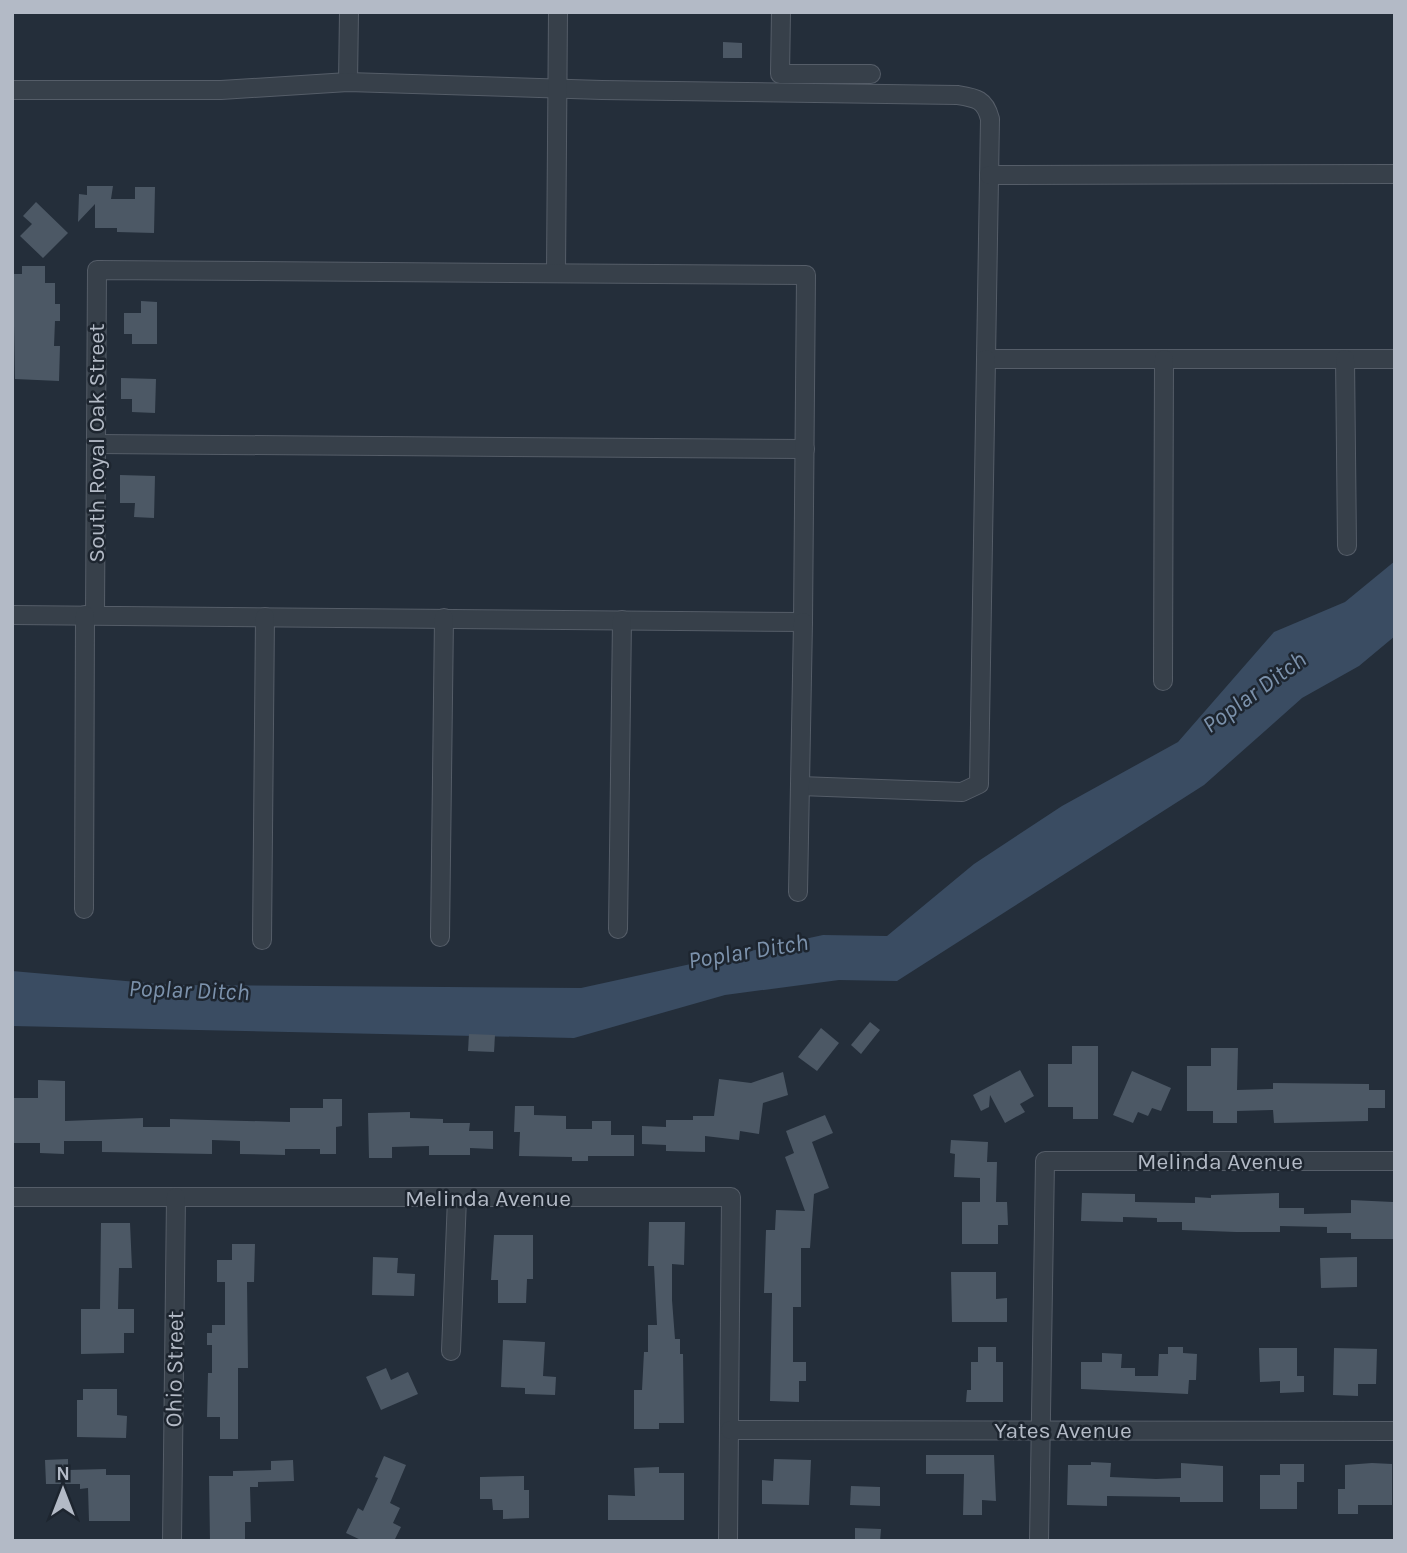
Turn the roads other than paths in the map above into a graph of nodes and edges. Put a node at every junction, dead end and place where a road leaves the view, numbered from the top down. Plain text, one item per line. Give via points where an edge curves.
1 (349, 12) edge
2 (558, 12) edge
3 (780, 12) edge
4 (871, 74) dead end
5 (348, 82) junction
6 (557, 88) junction
7 (12, 90) edge
8 (1395, 174) edge
9 (989, 175) junction
10 (556, 272) junction
11 (986, 359) junction
12 (1164, 359) junction
13 (1345, 359) junction
14 (1395, 359) edge
15 (96, 444) junction
16 (805, 449) junction
17 (1347, 545) dead end
18 (12, 615) edge
19 (90, 615) junction
20 (265, 617) junction
21 (444, 618) junction
22 (622, 620) junction
23 (803, 622) junction
24 (1163, 681) dead end
25 (800, 786) junction
26 (797, 892) dead end
27 (84, 909) dead end
28 (618, 929) dead end
29 (440, 937) dead end
30 (262, 940) dead end
31 (1395, 1161) edge
32 (12, 1197) edge
33 (176, 1197) junction
34 (457, 1198) junction
35 (450, 1351) dead end
36 (1039, 1429) junction
37 (730, 1430) junction
38 (1395, 1431) edge
39 (172, 1541) edge
40 (728, 1541) edge
41 (1039, 1541) edge

1 - 5 street
2 - 6 street
3 - 4 street via 780,74
5 - 6 street
5 - 7 street via 221,90
6 - 9 street via 978,99 987,106 990,119
6 - 10 street
8 - 9 street
9 - 11 street
10 - 15 street, South Royal Oak Street via 97,270
10 - 16 street via 806,275
11 - 12 street
11 - 25 street via 979,784 961,792
12 - 13 street
12 - 24 street
13 - 14 street
13 - 17 street
15 - 16 street
15 - 19 street, South Royal Oak Street
16 - 23 street
18 - 19 street
19 - 20 street
19 - 27 street, South Royal Oak Street
20 - 21 street
20 - 30 street
21 - 22 street
21 - 29 street
22 - 23 street
22 - 28 street
23 - 25 street
25 - 26 street
31 - 36 street, Melinda Avenue via 1045,1161
32 - 33 street, Melinda Avenue
33 - 34 street, Melinda Avenue
33 - 39 street, Ohio Street
34 - 35 street
34 - 37 street, Melinda Avenue via 731,1197
36 - 37 street, Yates Avenue
36 - 38 street, Yates Avenue
36 - 41 street
37 - 40 street

